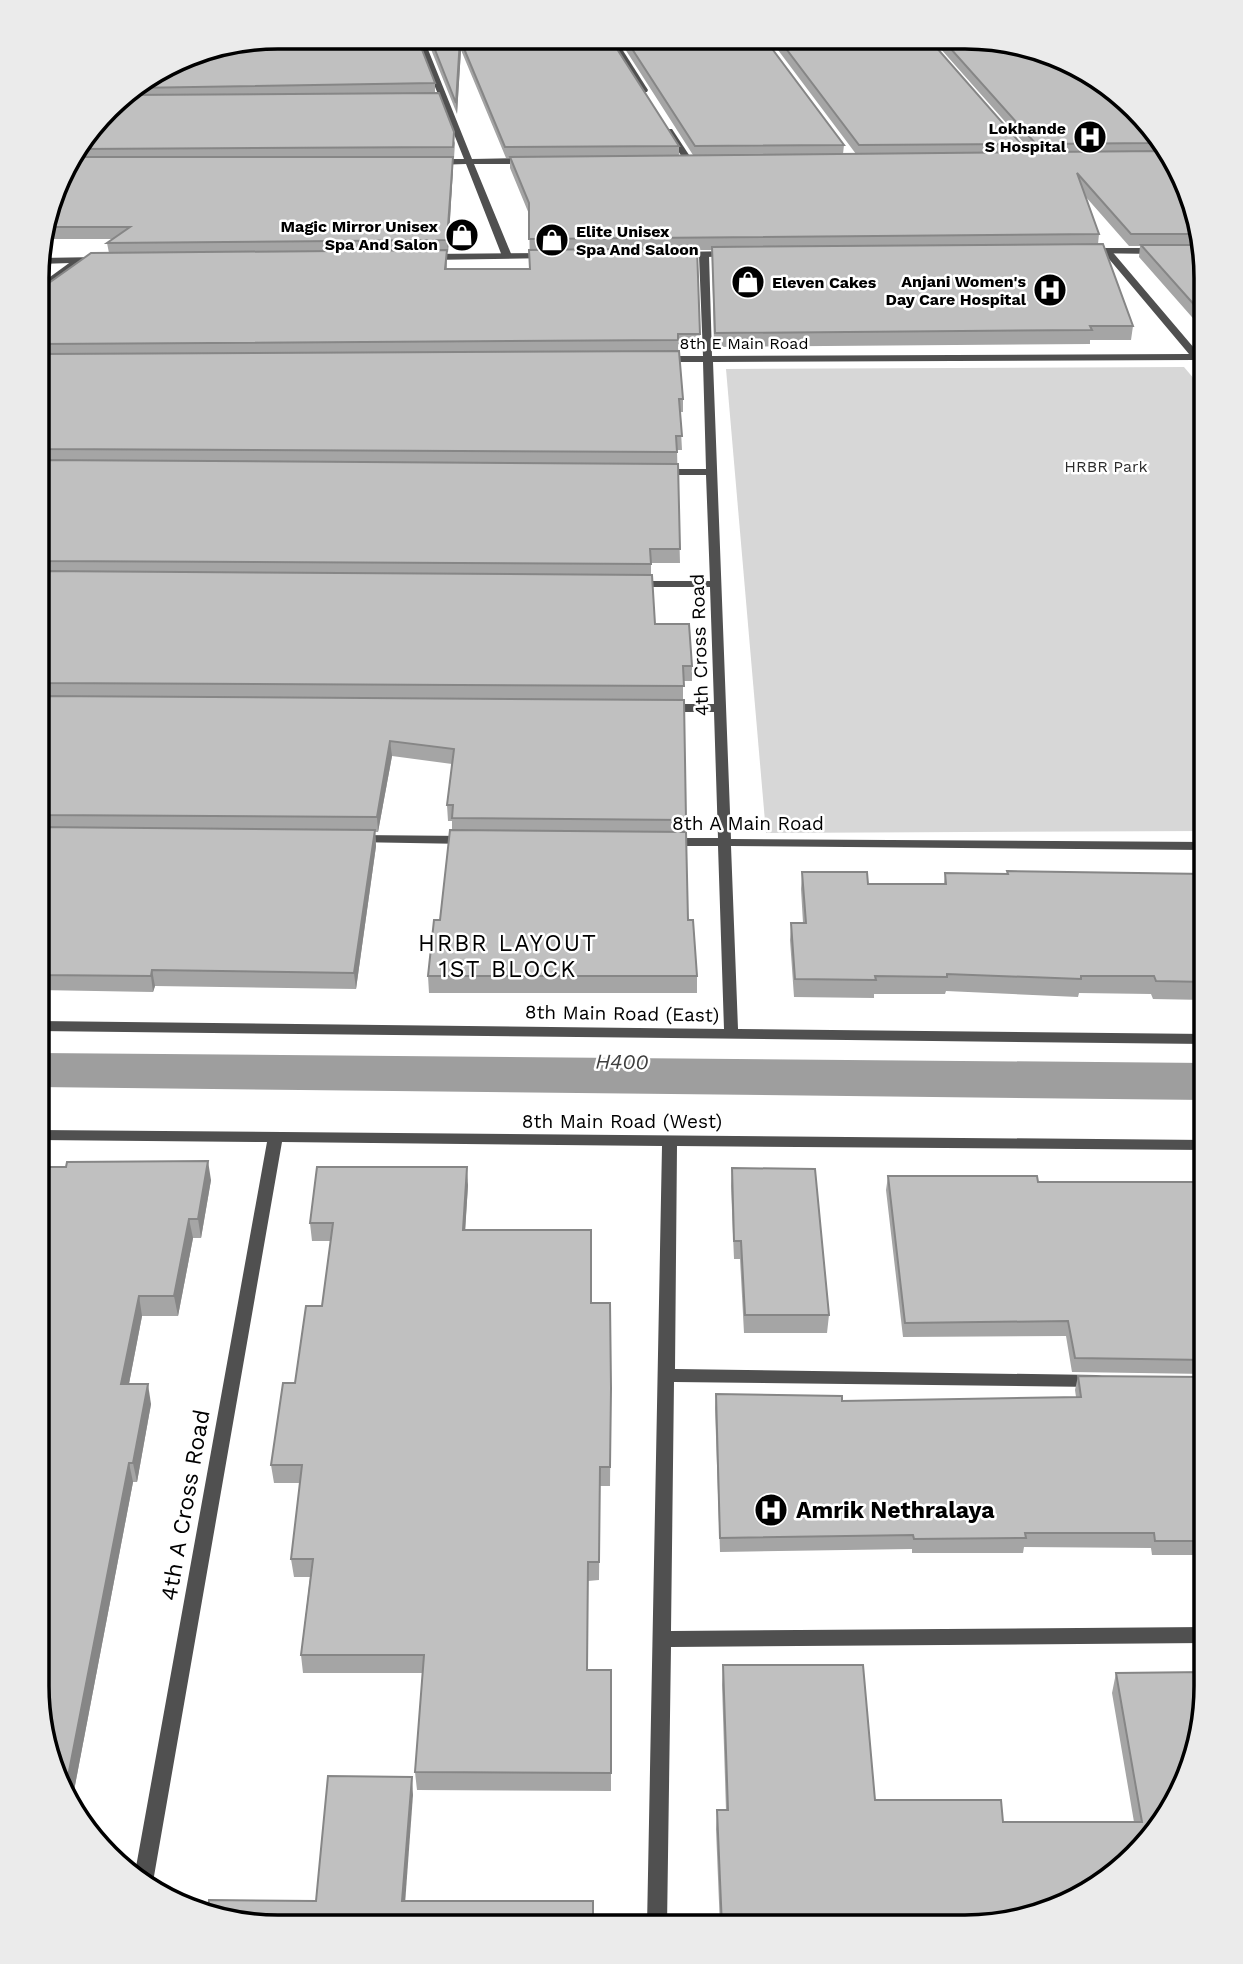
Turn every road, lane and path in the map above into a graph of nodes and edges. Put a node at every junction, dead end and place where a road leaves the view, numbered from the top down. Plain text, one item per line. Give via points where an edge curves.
1 (423, 49) edge
2 (618, 49) edge
3 (646, 94) edge
4 (430, 99) edge
5 (443, 99) junction
6 (660, 116) edge
7 (537, 161) edge
8 (675, 161) edge
9 (689, 161) junction
10 (702, 161) edge
11 (427, 162) edge
12 (468, 162) junction
13 (1079, 251) edge
14 (1107, 251) junction
15 (1174, 251) edge
16 (746, 254) edge
17 (664, 255) edge
18 (704, 255) junction
19 (508, 256) junction
20 (560, 256) edge
21 (411, 257) edge
22 (79, 260) junction
23 (107, 260) edge
24 (50, 261) edge
25 (49, 282) edge
26 (1194, 353) edge
27 (1194, 357) edge
28 (651, 359) edge
29 (707, 359) junction
30 (640, 472) edge
31 (710, 472) junction
32 (618, 584) edge
33 (715, 584) junction
34 (649, 708) edge
35 (718, 708) junction
36 (345, 839) edge
37 (485, 840) edge
38 (653, 842) edge
39 (723, 842) junction
40 (1194, 846) edge
41 (49, 1027) edge
42 (731, 1034) junction
43 (1194, 1039) edge
44 (49, 1135) edge
45 (275, 1137) junction
46 (670, 1141) junction
47 (1194, 1145) edge
48 (666, 1375) junction
49 (1109, 1381) edge
50 (1194, 1635) edge
51 (662, 1640) junction
52 (145, 1872) edge
53 (657, 1915) edge

1 - 5 street
2 - 3 street
4 - 5 street
5 - 12 street
6 - 9 street
7 - 12 street
8 - 9 street
9 - 10 street
11 - 12 street
12 - 19 street
13 - 14 street
14 - 15 street
14 - 26 street
16 - 18 street
17 - 18 street
18 - 29 street, 4th Cross Road
19 - 20 street
19 - 21 street
22 - 23 street
22 - 24 street
22 - 25 street
27 - 29 street, 8th E Main Road
28 - 29 street, 8th E Main Road
29 - 31 street, 4th Cross Road
30 - 31 street
31 - 33 street, 4th Cross Road
32 - 33 street
33 - 35 street, 4th Cross Road
34 - 35 street
35 - 39 street, 4th Cross Road
36 - 37 street
38 - 39 street, 8th A Main Road
39 - 40 street, 8th A Main Road
39 - 42 street, 4th Cross Road
41 - 42 street, 8th Main Road (East)
42 - 43 street, 8th Main Road (East)
44 - 45 street, 8th Main Road (West)
45 - 46 street, 8th Main Road (West)
45 - 52 street, 4th A Cross Road
46 - 47 street, 8th Main Road (West)
46 - 48 street
48 - 49 street
48 - 51 street
50 - 51 street
51 - 53 street

